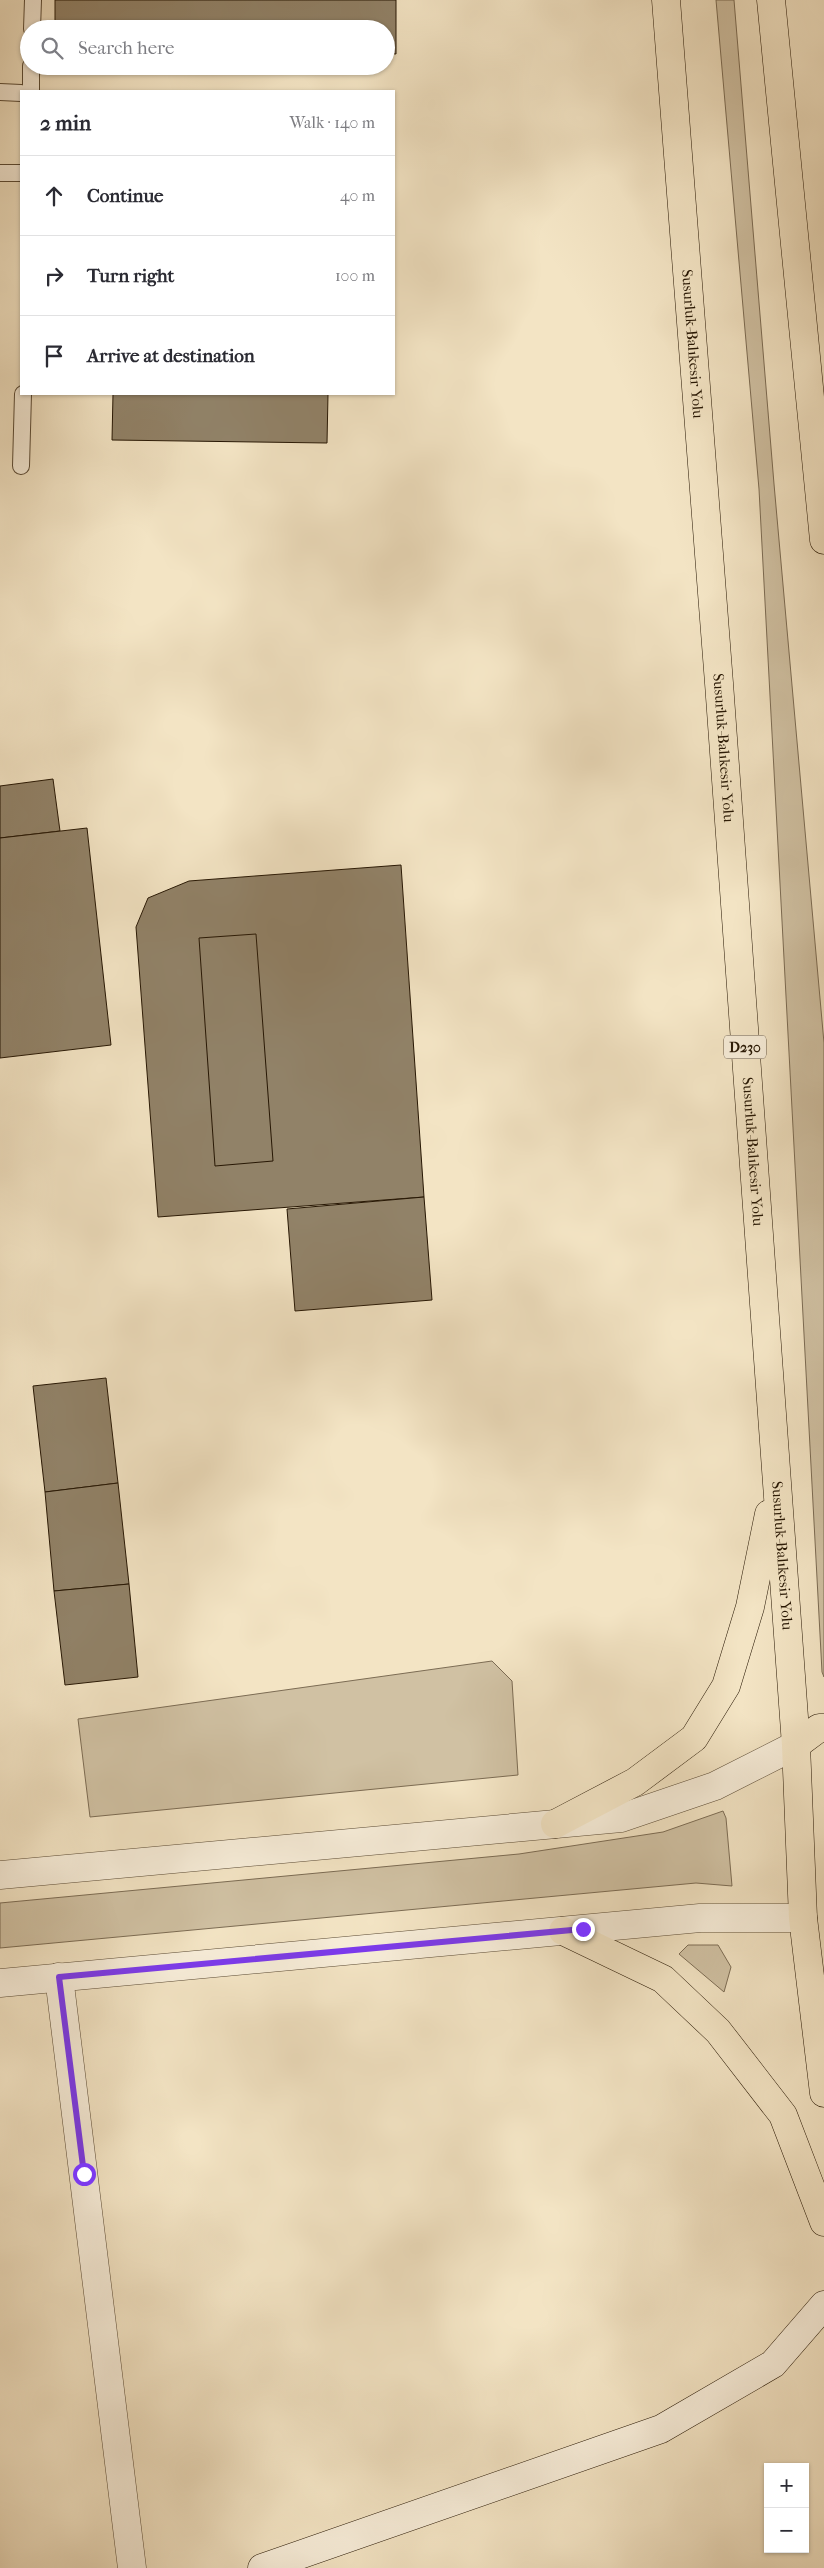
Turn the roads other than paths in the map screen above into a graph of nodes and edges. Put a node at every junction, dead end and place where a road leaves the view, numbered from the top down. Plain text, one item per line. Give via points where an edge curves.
1 (33, 0) edge
2 (666, 0) edge
3 (771, 0) edge
4 (32, 20) edge
5 (31, 75) edge
6 (31, 90) edge
7 (0, 92) edge
8 (20, 93) edge
9 (0, 173) edge
10 (20, 173) edge
11 (23, 395) edge
12 (21, 466) dead end
13 (824, 540) edge
14 (776, 1480) junction
15 (824, 1728) edge
16 (796, 1745) junction
17 (555, 1824) junction
18 (0, 1875) edge
19 (814, 1919) edge
20 (564, 1931) junction
21 (59, 1977) junction
22 (0, 1983) edge
23 (824, 2093) edge
24 (824, 2222) edge
25 (824, 2305) edge
26 (132, 2568) edge
27 (262, 2568) edge

1 - 4 lane
2 - 14 highway, Susurluk-Balıkesir Yolu / D230
3 - 13 highway
5 - 6 lane
7 - 8 lane
9 - 10 lane
11 - 12 lane
14 - 16 highway, Susurluk-Balıkesir Yolu / D230
14 - 17 highway via 750,1607 726,1686 694,1738 635,1782
15 - 16 highway via 819,1728
16 - 17 street via 715,1786 621,1818
16 - 19 highway, Susurluk-Balıkesir Yolu / D230
17 - 18 street
19 - 20 street via 700,1918
19 - 23 highway, Susurluk-Balıkesir Yolu / D230
20 - 21 street
20 - 24 highway via 663,1979 718,2031 783,2115
21 - 22 street
21 - 26 street
25 - 27 street via 773,2364 661,2429

